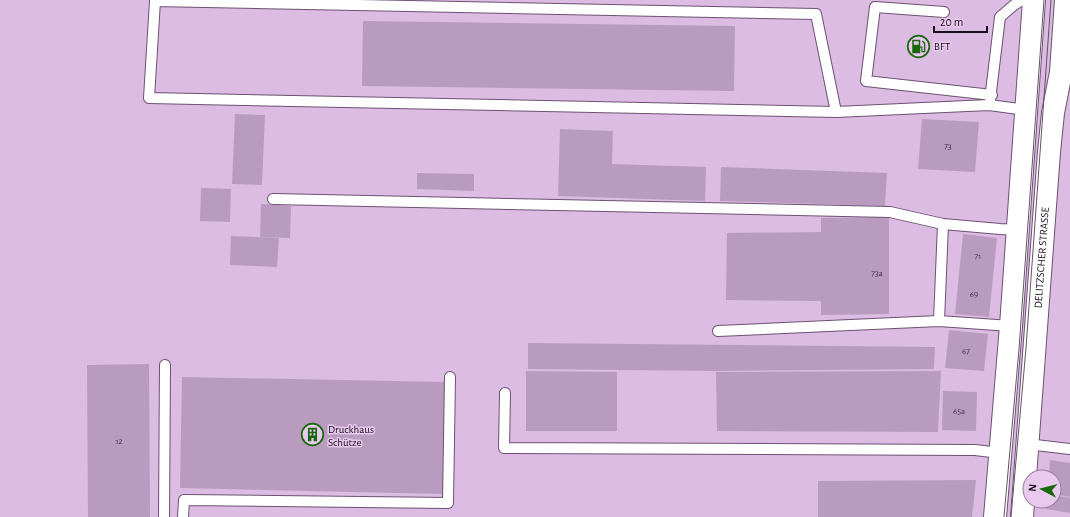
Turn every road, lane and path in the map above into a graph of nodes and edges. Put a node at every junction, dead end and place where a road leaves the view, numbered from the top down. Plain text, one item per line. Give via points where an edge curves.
1 (1022, 0) edge
2 (1034, 0) edge
3 (1066, 0) edge
4 (944, 12) dead end
5 (991, 100) junction
6 (1026, 110) junction
7 (836, 112) junction
8 (273, 199) dead end
9 (943, 224) junction
10 (1018, 230) junction
11 (939, 321) junction
12 (1011, 326) junction
13 (718, 331) dead end
14 (165, 365) dead end
15 (450, 377) dead end
16 (505, 393) dead end
17 (1027, 444) junction
18 (1070, 449) edge
19 (1000, 453) junction
20 (164, 517) edge
21 (183, 517) edge
22 (995, 517) edge
23 (1022, 517) edge

1 - 5 lane via 1000,17
2 - 6 main road
3 - 17 main road, DELITZSCHER STRASSE via 1061,72 1049,152
4 - 5 lane via 875,7 866,81
5 - 6 lane
5 - 7 lane
6 - 10 main road
7 - 7 lane via 149,98 155,1 816,14
8 - 9 lane via 890,212
9 - 10 lane
9 - 11 lane
10 - 12 main road
11 - 12 lane
11 - 13 lane
12 - 19 main road
14 - 20 lane
15 - 21 lane via 448,503 184,500
16 - 19 lane via 504,448 967,450
17 - 18 lane
17 - 23 main road, DELITZSCHER STRASSE
19 - 22 main road

